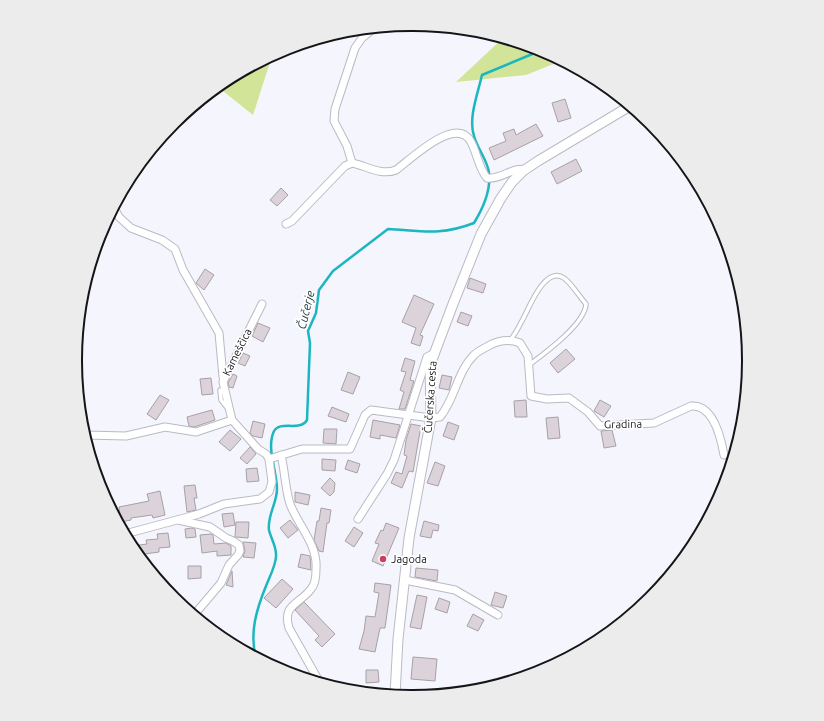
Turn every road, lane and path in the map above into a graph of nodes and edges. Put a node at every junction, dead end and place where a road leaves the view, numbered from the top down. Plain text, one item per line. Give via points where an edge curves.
1 (366, 34) edge
2 (625, 109) edge
3 (352, 163) junction
4 (524, 170) junction
5 (117, 213) edge
6 (286, 224) dead end
7 (262, 304) dead end
8 (510, 340) junction
9 (433, 354) junction
10 (529, 365) junction
11 (223, 382) junction
12 (220, 390) dead end
13 (229, 410) junction
14 (409, 414) junction
15 (431, 418) junction
16 (232, 420) junction
17 (91, 435) edge
18 (724, 455) dead end
19 (274, 458) junction
20 (358, 519) dead end
21 (178, 520) junction
22 (131, 532) edge
23 (405, 580) junction
24 (198, 610) edge
25 (498, 615) dead end
26 (316, 676) edge
27 (395, 689) edge

1 - 3 street via 355,48 335,109 334,120
2 - 4 street, Čučerska cesta
3 - 4 street via 378,172 390,173 435,141 447,135 460,133 470,140 487,178 494,179 518,169
3 - 6 street via 345,166 292,221
4 - 9 street, Čučerska cesta via 501,198 481,234
5 - 11 street via 131,228 162,240 175,249 183,270 219,332
7 - 11 street, Kameščica
8 - 10 street, Gradina via 520,343 524,348
8 - 10 lane via 534,297 543,284 552,277 559,276 564,279 586,304 585,312 565,337
8 - 15 street via 494,343 474,355 446,410 440,417
9 - 14 street via 427,357
9 - 15 street, Čučerska cesta via 430,365
10 - 18 street, Gradina via 531,396 548,399 569,398 588,412 600,426 654,423 691,406 701,407 716,425
11 - 13 street, Kameščica
12 - 13 lane via 221,400
13 - 16 street, Kameščica
14 - 15 street
14 - 19 street via 371,410 362,420 350,449 302,449
14 - 20 street via 401,443 387,474
15 - 23 street, Čučerska cesta via 409,538
16 - 17 street via 196,432 165,427 126,436
16 - 19 street, Kameščica via 258,449
19 - 21 street via 272,482 265,496 224,504
19 - 26 street via 285,482 291,505 316,558 312,589 287,613 289,628
21 - 22 street
21 - 24 street via 210,527 233,541 240,551 229,565 221,583
23 - 25 street via 455,590
23 - 27 street, Čučerska cesta

